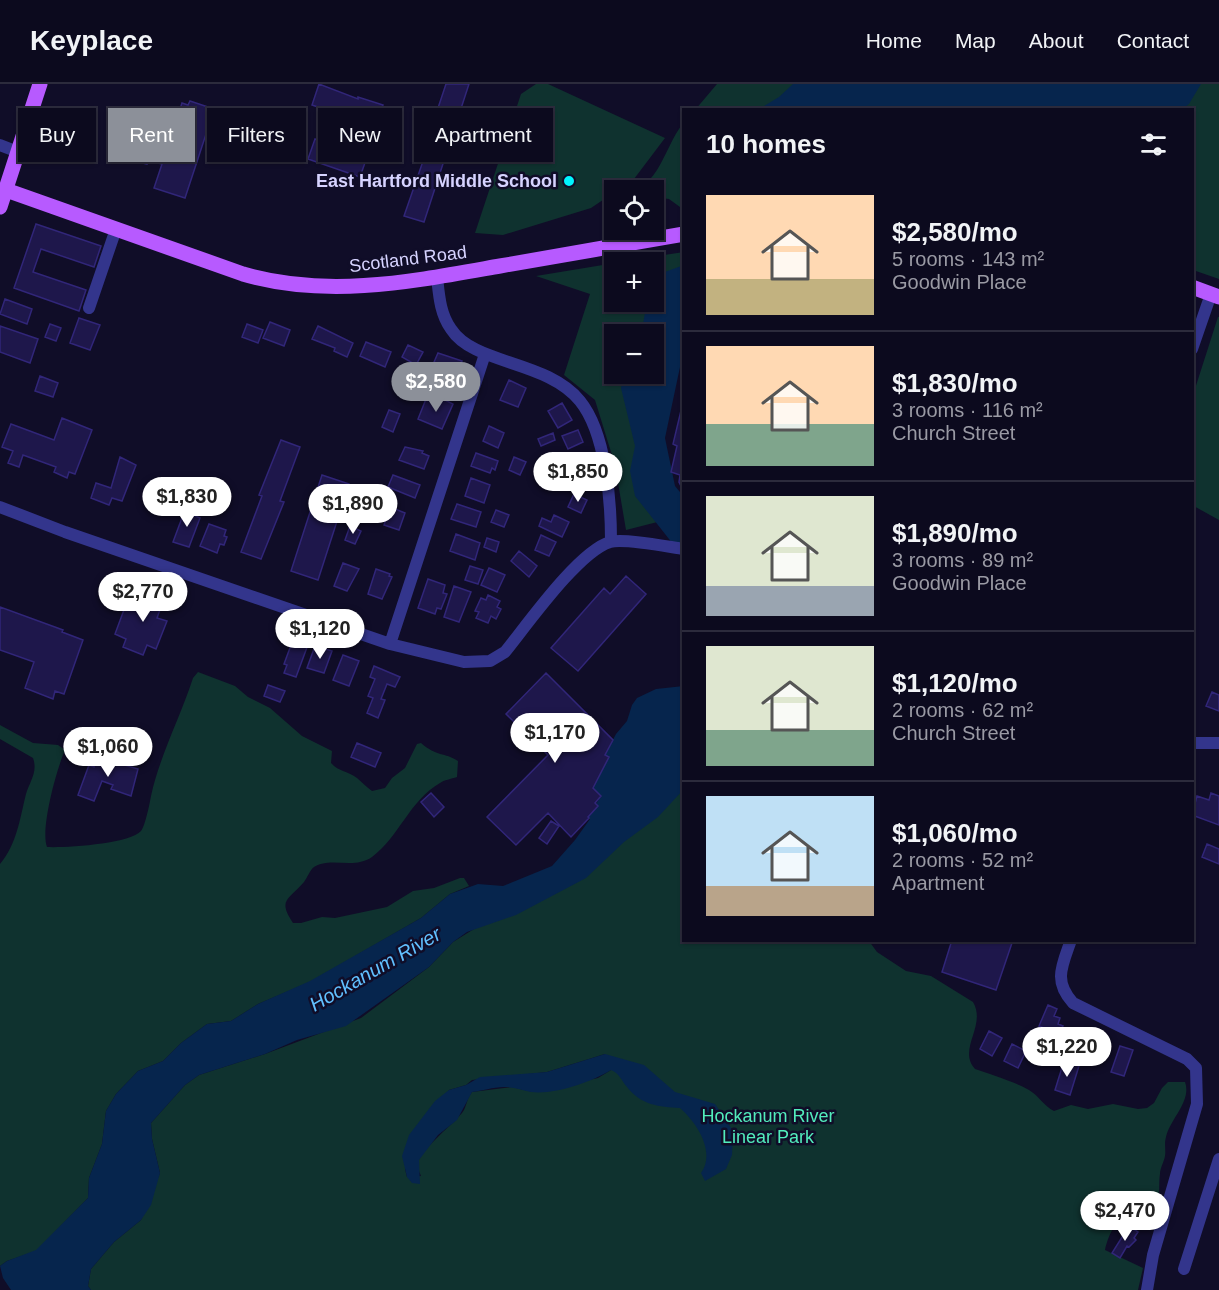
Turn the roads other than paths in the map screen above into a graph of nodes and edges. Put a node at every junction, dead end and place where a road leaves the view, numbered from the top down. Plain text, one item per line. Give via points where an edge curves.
1 (40, 84) edge
2 (32, 108) edge
3 (0, 145) edge
4 (18, 152) joint
5 (6, 190) junction
6 (0, 207) edge
7 (116, 229) junction
8 (682, 234) edge
9 (437, 277) junction
10 (1194, 288) edge
11 (1215, 295) edge
12 (89, 308) dead end
13 (1194, 344) edge
14 (485, 354) junction
15 (0, 507) edge
16 (611, 541) junction
17 (682, 549) edge
18 (390, 644) junction
19 (1194, 743) edge
20 (1219, 743) edge
21 (1070, 942) edge
22 (1219, 1160) edge
23 (1184, 1269) dead end
24 (1147, 1290) edge

1 - 2 main road
3 - 4 street
4 - 5 main road
5 - 6 main road
5 - 7 main road, Scotland Road
7 - 9 main road, Scotland Road via 282,284 377,286
7 - 12 street
8 - 9 main road, Scotland Road
9 - 14 street via 440,305 451,330
10 - 11 main road
11 - 13 street
14 - 16 street via 556,381 579,400 591,418 605,468 611,501
14 - 18 street
15 - 18 street
16 - 17 street
16 - 18 street via 580,563 505,652 490,661 464,662
19 - 20 street
21 - 24 street via 1061,970 1062,991 1073,1003 1187,1059 1196,1068 1197,1104 1153,1255
22 - 23 street

